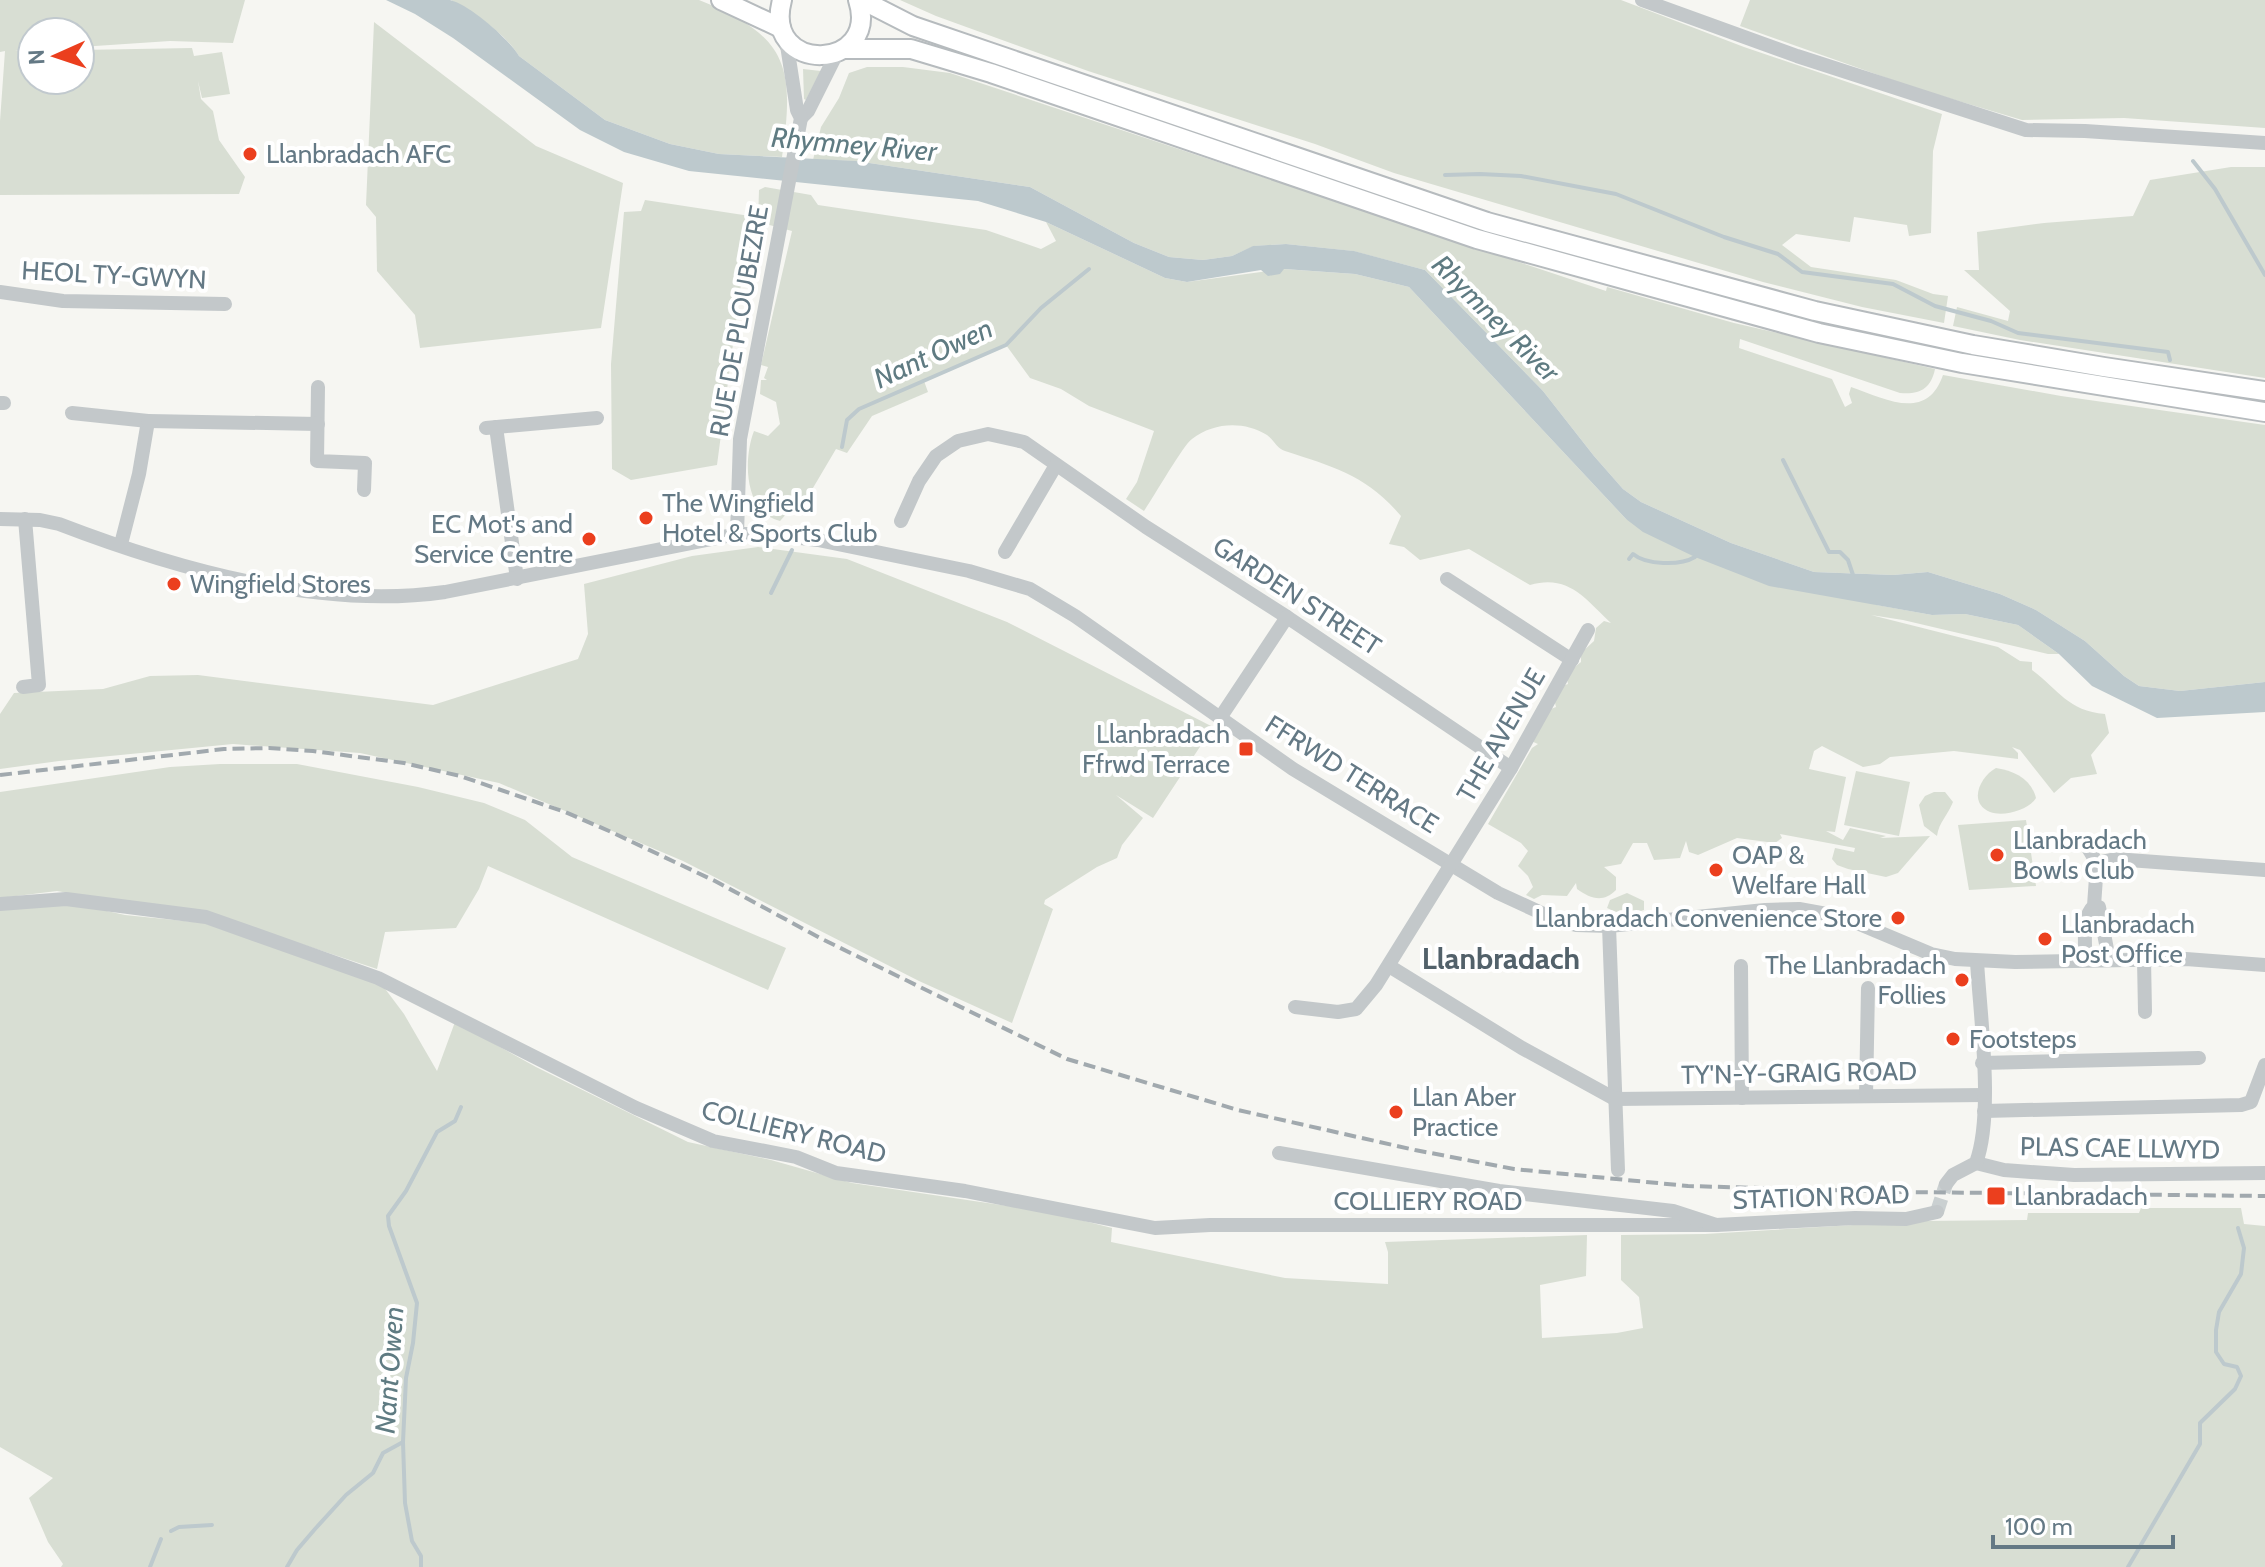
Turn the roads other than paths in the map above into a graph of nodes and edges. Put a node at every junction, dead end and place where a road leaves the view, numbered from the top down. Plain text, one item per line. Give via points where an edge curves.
1 (721, 0) edge
2 (782, 0) edge
3 (860, 0) edge
4 (1642, 0) edge
5 (784, 34) junction
6 (840, 51) junction
7 (801, 118) junction
8 (2265, 143) edge
9 (0, 292) edge
10 (225, 304) dead end
11 (318, 387) dead end
12 (2265, 391) edge
13 (2265, 412) edge
14 (72, 413) dead end
15 (597, 418) dead end
16 (148, 421) junction
17 (318, 424) junction
18 (1056, 465) junction
19 (364, 490) dead end
20 (0, 519) edge
21 (25, 519) junction
22 (901, 521) dead end
23 (737, 534) junction
24 (121, 544) junction
25 (1005, 552) dead end
26 (517, 579) junction
27 (1447, 579) dead end
28 (1287, 617) junction
29 (1588, 630) dead end
30 (1572, 660) junction
31 (23, 687) dead end
32 (1224, 720) junction
33 (1511, 768) junction
34 (2088, 848) dead end
35 (1452, 863) junction
36 (2097, 863) junction
37 (2265, 870) edge
38 (0, 904) edge
39 (2094, 906) junction
40 (1609, 926) junction
41 (2144, 959) junction
42 (2085, 960) junction
43 (2109, 960) junction
44 (1977, 961) junction
45 (2265, 965) edge
46 (1389, 966) junction
47 (1741, 966) dead end
48 (1868, 988) dead end
49 (1295, 1007) dead end
50 (2145, 1012) dead end
51 (2199, 1058) dead end
52 (1982, 1063) junction
53 (2265, 1065) edge
54 (1984, 1095) junction
55 (1866, 1096) junction
56 (1742, 1098) junction
57 (1615, 1099) junction
58 (1984, 1111) junction
59 (1279, 1153) dead end
60 (1976, 1163) junction
61 (1618, 1170) dead end
62 (2265, 1173) edge
63 (1946, 1184) tunnel mouth
64 (1937, 1212) dead end
65 (1716, 1225) junction

1 - 5 main road
2 - 5 main road
3 - 6 main road via 858,32
3 - 12 main road via 913,26 1487,222 1815,311 1973,345
4 - 8 street via 2026,130
5 - 6 main road via 807,55
5 - 7 street, RUE DE PLOUBEZRE
6 - 7 street, RUE DE PLOUBEZRE
6 - 13 main road via 925,53 1477,239 1819,333 1962,363
7 - 23 street, RUE DE PLOUBEZRE via 740,439
9 - 10 street, HEOL TY-GWYN via 63,301
11 - 17 street
14 - 16 street
15 - 26 street via 491,428
16 - 17 street
16 - 24 street
17 - 19 street via 317,461 365,463
18 - 22 street, GARDEN STREET via 1024,442 988,434 958,441 936,456
18 - 25 street
18 - 28 street, GARDEN STREET
20 - 21 street, FFRWD TERRACE
21 - 24 street, FFRWD TERRACE
21 - 31 street via 39,685
23 - 26 street, FFRWD TERRACE
23 - 32 street, FFRWD TERRACE via 818,540 1030,589
24 - 26 street, FFRWD TERRACE via 192,568 313,591 422,595
27 - 30 street
28 - 32 street
28 - 33 street, GARDEN STREET
29 - 30 street, THE AVENUE
30 - 33 street, THE AVENUE
32 - 35 street, FFRWD TERRACE via 1293,769
33 - 35 street, THE AVENUE
34 - 36 street
35 - 40 street, FFRWD TERRACE via 1498,893 1559,921
35 - 46 street, THE AVENUE
36 - 37 street via 2115,859
36 - 39 street
38 - 65 street, COLLIERY ROAD via 66,899 206,917 378,978 671,1126 713,1141 796,1157 836,1173 965,1191 1155,1228
39 - 42 street via 2086,919
39 - 43 street via 2103,917
40 - 44 street, FFRWD TERRACE via 1799,909 1843,917 1931,954
40 - 57 street
41 - 43 street, FFRWD TERRACE
41 - 45 street, FFRWD TERRACE
41 - 50 street
42 - 43 street, FFRWD TERRACE
42 - 44 street, FFRWD TERRACE
44 - 52 street
46 - 49 street, THE AVENUE via 1356,1009
46 - 57 street
47 - 56 street
48 - 55 street
51 - 52 street
52 - 54 street
53 - 58 street via 2251,1102 2241,1105
54 - 55 street, TY'N-Y-GRAIG ROAD
54 - 58 street
55 - 56 street, TY'N-Y-GRAIG ROAD
56 - 57 street, TY'N-Y-GRAIG ROAD
57 - 61 street
58 - 60 street
59 - 65 street, STATION ROAD via 1528,1195 1673,1211
60 - 62 street, PLAS CAE LLWYD via 2074,1175
60 - 63 street, STATION ROAD
64 - 65 street, STATION ROAD via 1906,1219

